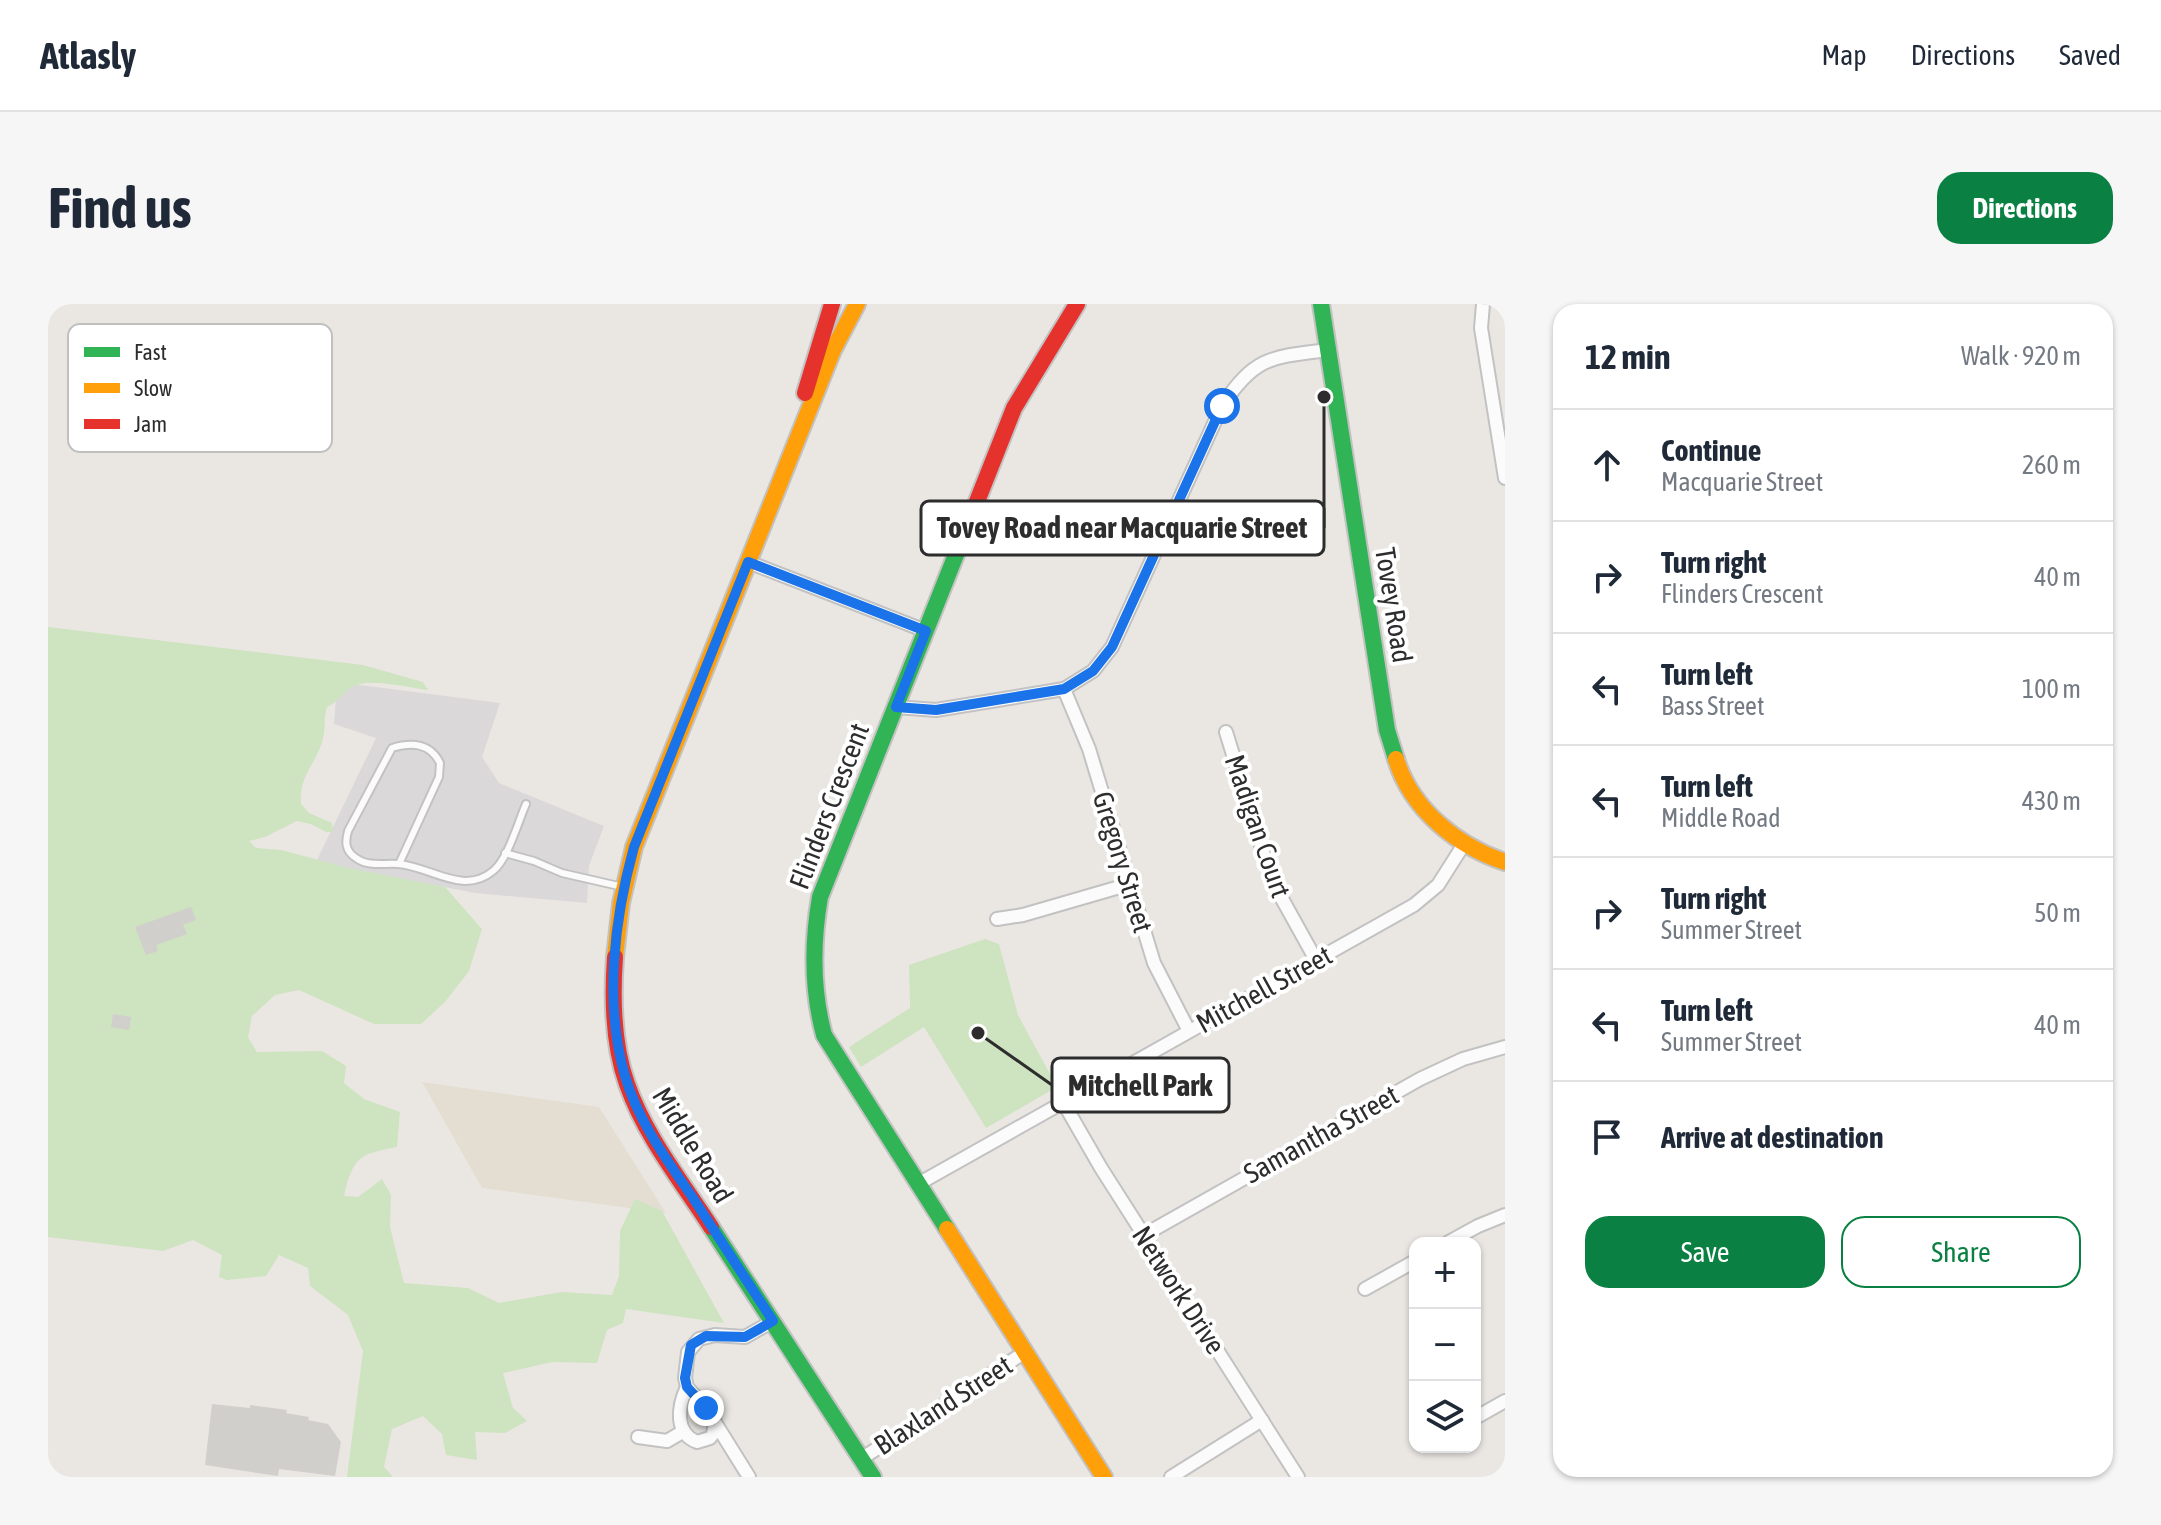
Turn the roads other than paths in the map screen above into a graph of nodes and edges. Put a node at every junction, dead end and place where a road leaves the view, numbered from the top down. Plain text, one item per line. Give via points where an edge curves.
1 (841, 304) edge
2 (857, 304) edge
3 (1077, 304) edge
4 (1321, 304) edge
5 (1483, 304) edge
6 (829, 311) edge
7 (1328, 350) junction
8 (1505, 478) edge
9 (777, 489) junction
10 (748, 562) junction
11 (926, 631) junction
12 (1064, 689) junction
13 (896, 707) junction
14 (1226, 732) dead end
15 (526, 804) dead end
16 (1464, 844) junction
17 (505, 853) junction
18 (1505, 862) edge
19 (399, 864) junction
20 (1130, 884) junction
21 (623, 887) junction
22 (997, 919) dead end
23 (1316, 960) junction
24 (1189, 1031) junction
25 (1505, 1047) edge
26 (1063, 1102) junction
27 (918, 1184) junction
28 (1505, 1215) edge
29 (1144, 1235) junction
30 (1458, 1237) edge
31 (1409, 1264) edge
32 (1365, 1289) dead end
33 (773, 1321) junction
34 (1025, 1352) junction
35 (687, 1387) junction
36 (1505, 1401) edge
37 (1481, 1415) edge
38 (1262, 1420) junction
39 (715, 1423) junction
40 (684, 1431) junction
41 (638, 1437) dead end
42 (861, 1459) junction
43 (749, 1477) edge
44 (873, 1477) edge
45 (1104, 1477) edge
46 (1171, 1477) edge
47 (1298, 1477) edge

1 - 6 street
2 - 9 street, Middle Road
3 - 11 street, Flinders Crescent via 1014,408
4 - 7 street, Tovey Road
5 - 8 street via 1481,328
6 - 9 street, Middle Road
7 - 12 street via 1281,355 1239,380 1222,406 1112,647 1093,671
7 - 16 street, Tovey Road via 1387,730 1416,799
9 - 10 street, Middle Road
10 - 11 street
10 - 21 street, Middle Road via 634,847
11 - 13 street, Flinders Crescent
12 - 13 street via 936,710
12 - 20 street, Gregory Street via 1089,749
13 - 27 street, Flinders Crescent via 820,897 815,922 818,1016 824,1035
14 - 23 street, Madigan Court via 1267,865
15 - 17 lane
16 - 18 street, Tovey Road
16 - 23 street, Mitchell Street via 1438,885 1414,905
17 - 19 lane via 493,872 467,881
17 - 21 lane
19 - 19 lane via 364,862 345,843 392,748 419,745 436,755 439,777
20 - 22 street
20 - 24 street, Gregory Street via 1154,963
21 - 33 street, Middle Road via 613,981 625,1076 659,1147
23 - 24 street, Mitchell Street
24 - 26 street, Mitchell Street
25 - 29 street, Samantha Street via 1420,1079
26 - 27 street, Mitchell Street
26 - 29 street, Network Drive
27 - 34 street, Flinders Crescent
28 - 30 street
29 - 38 street, Network Drive
31 - 32 street
33 - 35 street via 745,1337 699,1339 688,1352
33 - 42 street, Middle Road
34 - 42 street, Blaxland Street
34 - 45 street, Flinders Crescent
35 - 39 street
35 - 40 street via 680,1410
36 - 37 street
38 - 46 street
38 - 47 street, Network Drive
39 - 40 street via 713,1434 703,1441 691,1440
39 - 43 street
40 - 41 street via 667,1441
42 - 44 street, Middle Road

